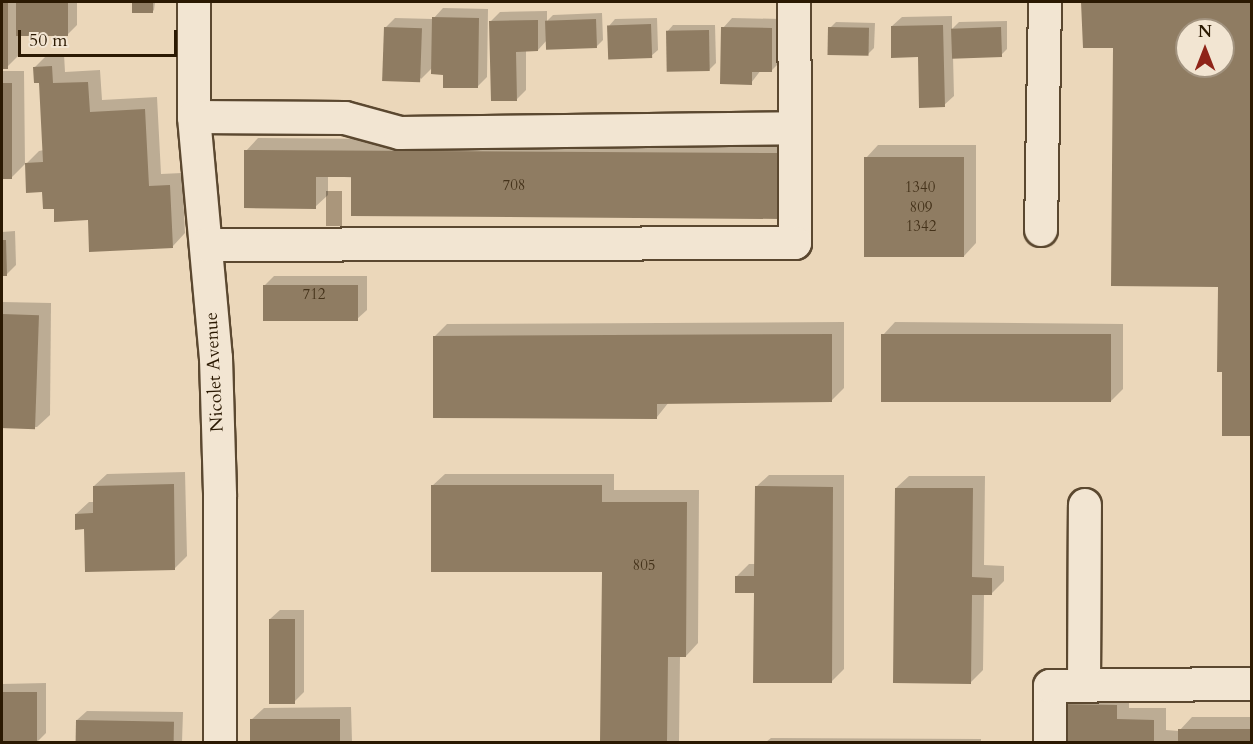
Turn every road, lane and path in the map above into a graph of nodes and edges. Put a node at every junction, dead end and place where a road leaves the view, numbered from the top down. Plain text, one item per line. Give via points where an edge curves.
1 (194, 2) edge
2 (794, 2) edge
3 (1045, 2) edge
4 (194, 117) junction
5 (795, 128) junction
6 (1041, 230) dead end
7 (206, 245) junction
8 (1085, 505) dead end
9 (1251, 684) edge
10 (1084, 686) junction
11 (220, 742) edge
12 (1050, 742) edge

1 - 4 street, Nicolet Avenue
2 - 5 street
3 - 6 street
4 - 5 street via 345,118 400,133
4 - 7 street, Nicolet Avenue
5 - 7 street via 795,243
7 - 11 street, Nicolet Avenue via 216,358 220,496
8 - 10 street
9 - 10 street
10 - 12 street via 1050,686

